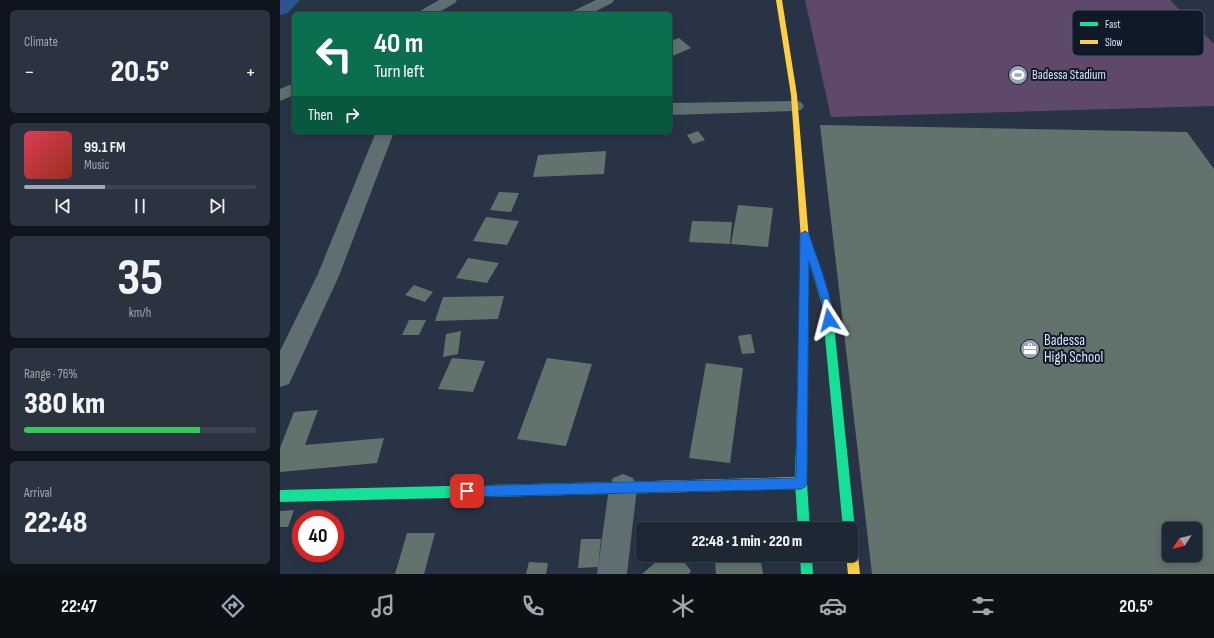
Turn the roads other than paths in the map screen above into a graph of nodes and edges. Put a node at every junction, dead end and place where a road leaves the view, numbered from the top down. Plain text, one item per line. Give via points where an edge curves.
1 (450, 0) edge
2 (607, 0) edge
3 (779, 0) edge
4 (429, 12) edge
5 (582, 12) edge
6 (292, 89) edge
7 (280, 96) edge
8 (795, 106) junction
9 (672, 109) edge
10 (384, 134) edge
11 (805, 234) junction
12 (280, 376) edge
13 (801, 483) junction
14 (623, 488) junction
15 (280, 496) edge
16 (804, 522) edge
17 (848, 522) edge
18 (806, 562) edge
19 (853, 562) edge
20 (612, 574) edge
21 (807, 574) edge
22 (854, 574) edge

1 - 4 street
2 - 5 street
3 - 8 street
6 - 7 street
8 - 9 street
8 - 11 street
10 - 12 street via 328,276
11 - 13 street
11 - 17 street via 827,305
13 - 14 street
13 - 16 street
14 - 15 street
14 - 20 street
18 - 21 street
19 - 22 street

